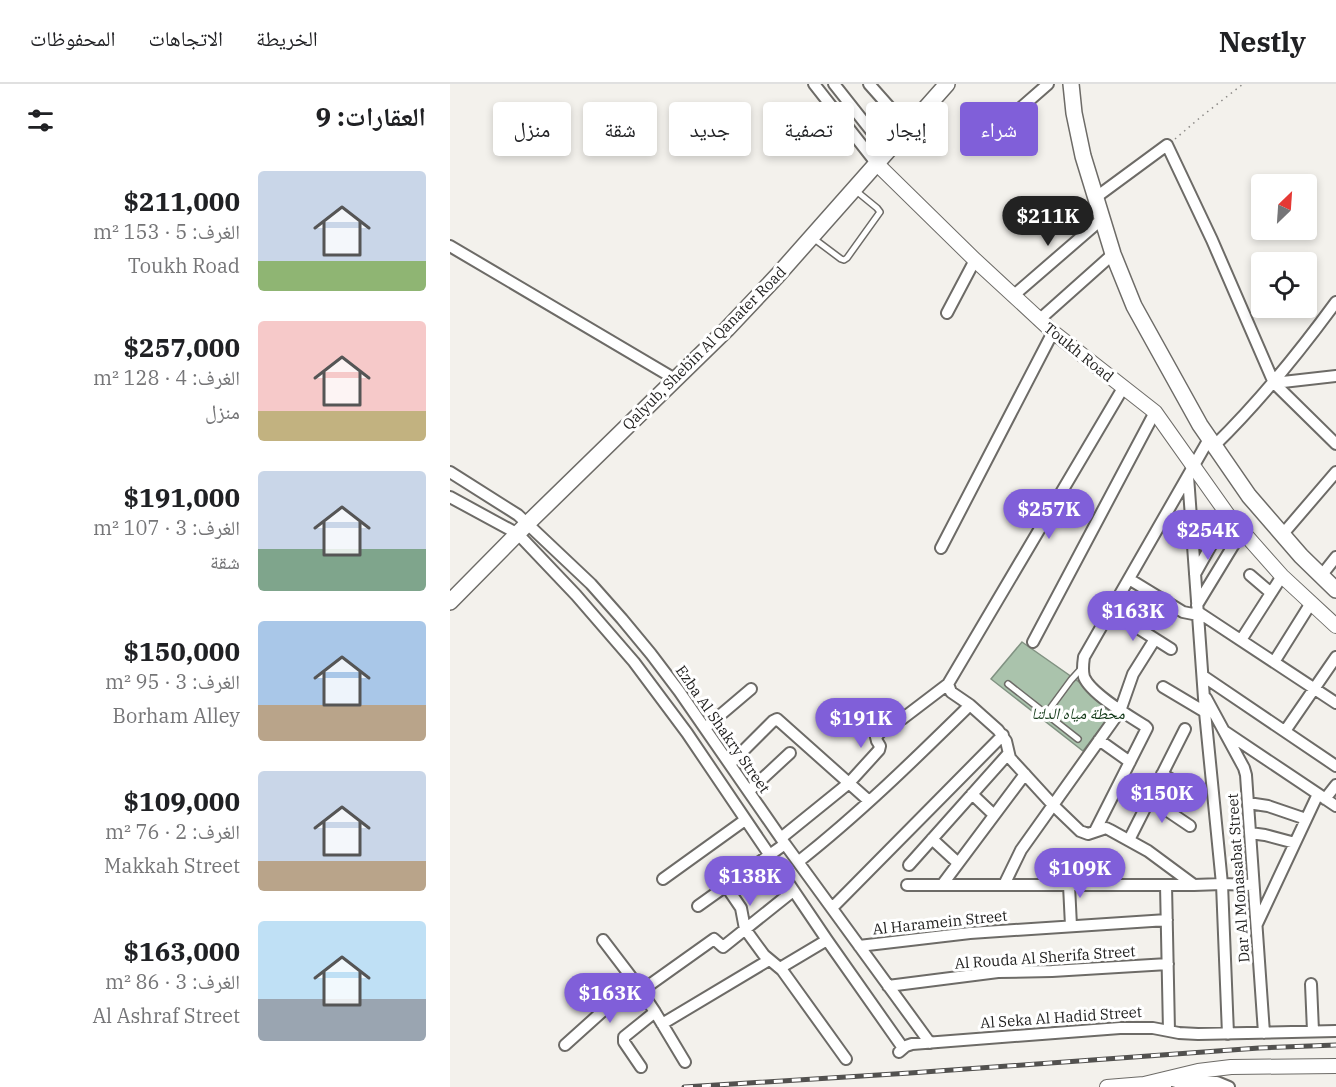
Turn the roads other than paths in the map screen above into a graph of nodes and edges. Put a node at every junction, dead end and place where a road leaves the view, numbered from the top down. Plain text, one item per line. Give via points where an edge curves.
1 (814, 84) edge
2 (834, 84) edge
3 (869, 84) edge
4 (1048, 84) edge
5 (1071, 84) edge
6 (941, 86) edge
7 (885, 102) edge
8 (928, 102) edge
9 (1027, 102) edge
10 (866, 124) edge
11 (882, 156) edge
12 (876, 163) junction
13 (854, 189) junction
14 (1095, 198) junction
15 (1102, 219) junction
16 (812, 237) junction
17 (450, 246) edge
18 (1113, 254) junction
19 (975, 260) junction
20 (1013, 296) junction
21 (1336, 303) edge
22 (947, 313) dead end
23 (1040, 320) junction
24 (1053, 332) junction
25 (1336, 376) edge
26 (675, 379) junction
27 (1274, 382) junction
28 (1123, 388) junction
29 (1155, 412) junction
30 (1211, 442) junction
31 (1336, 444) edge
32 (1191, 471) junction
33 (450, 472) edge
34 (1336, 472) edge
35 (450, 497) edge
36 (1228, 515) junction
37 (523, 529) junction
38 (1242, 531) junction
39 (1282, 535) junction
40 (940, 548) dead end
41 (1336, 557) edge
42 (1195, 574) junction
43 (1250, 574) dead end
44 (1282, 576) junction
45 (1321, 576) junction
46 (1129, 579) junction
47 (1336, 590) edge
48 (1271, 593) junction
49 (450, 602) edge
50 (1311, 603) junction
51 (1111, 611) junction
52 (1198, 611) junction
53 (1336, 626) edge
54 (1155, 639) junction
55 (1241, 640) junction
56 (1033, 642) dead end
57 (1171, 649) dead end
58 (1336, 657) edge
59 (1275, 662) junction
60 (1082, 668) junction
61 (1203, 676) junction
62 (1008, 684) dead end
63 (1163, 687) dead end
64 (950, 688) junction
65 (1315, 688) junction
66 (751, 689) dead end
67 (1204, 695) junction
68 (1336, 703) edge
69 (970, 705) junction
70 (1120, 711) junction
71 (1205, 712) junction
72 (1046, 714) junction
73 (705, 728) junction
74 (1185, 729) dead end
75 (1223, 730) junction
76 (1285, 731) junction
77 (1003, 735) junction
78 (1078, 739) dead end
79 (1099, 740) junction
80 (790, 753) dead end
81 (1008, 754) junction
82 (1130, 762) junction
83 (730, 764) junction
84 (1336, 766) edge
85 (1025, 774) junction
86 (1162, 774) junction
87 (849, 783) junction
88 (1336, 785) edge
89 (1190, 790) dead end
90 (749, 791) junction
91 (972, 794) junction
92 (1321, 796) junction
93 (1150, 799) junction
94 (869, 801) junction
95 (1248, 803) junction
96 (1053, 804) junction
97 (1336, 806) edge
98 (994, 815) junction
99 (1306, 819) junction
100 (745, 820) junction
101 (1190, 826) dead end
102 (1095, 831) junction
103 (1250, 833) junction
104 (932, 839) junction
105 (1129, 840) junction
106 (783, 841) junction
107 (1295, 843) junction
108 (769, 855) junction
109 (798, 862) junction
110 (958, 863) junction
111 (909, 865) dead end
112 (663, 879) dead end
113 (1221, 884) junction
114 (907, 885) dead end
115 (942, 885) junction
116 (1004, 885) junction
117 (1069, 885) junction
118 (1166, 885) junction
119 (1194, 885) junction
120 (1254, 885) junction
121 (726, 886) junction
122 (794, 891) junction
123 (698, 906) dead end
124 (832, 908) junction
125 (1167, 920) junction
126 (1071, 926) junction
127 (1256, 926) junction
128 (745, 929) junction
129 (603, 940) dead end
130 (827, 940) junction
131 (859, 946) junction
132 (769, 960) junction
133 (1168, 963) junction
134 (780, 968) junction
135 (1311, 984) dead end
136 (888, 986) junction
137 (638, 987) junction
138 (656, 1012) junction
139 (662, 1024) junction
140 (1336, 1030) edge
141 (1169, 1031) junction
142 (1313, 1031) junction
143 (1264, 1033) junction
144 (1228, 1034) junction
145 (930, 1043) junction
146 (565, 1045) dead end
147 (901, 1050) joint
148 (846, 1059) dead end
149 (685, 1062) dead end
150 (1336, 1066) edge
151 (641, 1067) dead end
152 (1166, 1083) edge
153 (1195, 1085) edge
154 (1144, 1086) edge
155 (1107, 1087) edge
156 (1229, 1087) edge

1 - 12 street, Toukh Road
2 - 10 street
3 - 7 street
4 - 9 street
5 - 14 main road via 1083,156
6 - 8 main road, Qalyub, Shebin Al Qanater Road
11 - 12 main road, Qalyub, Shebin Al Qanater Road
12 - 13 main road, Qalyub, Shebin Al Qanater Road
12 - 19 street, Toukh Road
13 - 16 main road, Qalyub, Shebin Al Qanater Road
13 - 16 lane via 880,212 847,258 841,260
14 - 15 main road
14 - 27 street via 1167,145
15 - 18 main road
15 - 20 street
16 - 26 main road, Qalyub, Shebin Al Qanater Road
17 - 26 street
18 - 23 street
18 - 30 main road via 1134,306
19 - 20 street, Toukh Road
19 - 22 street
20 - 23 street, Toukh Road
21 - 27 street
23 - 24 street, Toukh Road
24 - 28 street, Toukh Road
24 - 40 street
25 - 27 street
26 - 37 main road, Qalyub, Shebin Al Qanater Road
27 - 30 street via 1245,416
27 - 31 street
28 - 29 street, Toukh Road
28 - 64 street
29 - 32 street, Toukh Road
29 - 56 street
30 - 32 street
30 - 39 main road
32 - 36 street, Toukh Road
32 - 42 street
32 - 46 street
33 - 37 street, Ezba Al Shakry Street via 507,507
34 - 39 street
35 - 37 street, Ezba Al Shakry Street
36 - 38 street, Toukh Road
36 - 42 street
37 - 49 main road, Qalyub, Shebin Al Qanater Road
37 - 73 street, Ezba Al Shakry Street via 591,584 651,654
37 - 100 street, Ezba Al Shakry Street via 634,662
38 - 44 street, Toukh Road
38 - 52 street
39 - 45 main road
41 - 45 street
42 - 52 street
43 - 48 street
44 - 48 street
44 - 50 street, Toukh Road
45 - 47 main road
46 - 51 street
46 - 52 street via 1183,612
48 - 55 street
50 - 53 street, Toukh Road
50 - 59 street
51 - 54 street
51 - 60 street via 1084,657
52 - 55 street
52 - 61 street
54 - 57 street
54 - 70 street via 1133,674
55 - 59 street
58 - 65 street
59 - 65 street
60 - 70 street via 1090,686
60 - 72 lane
61 - 67 street
61 - 76 street
62 - 72 lane
63 - 71 street
64 - 69 street
64 - 87 street via 902,719 893,718 876,737 879,750
65 - 68 street
65 - 76 street
66 - 73 street
67 - 71 street
67 - 75 street, Dar Al Monasabat Street
69 - 77 street
69 - 94 street
70 - 79 street
70 - 82 street via 1147,728
71 - 113 street
72 - 78 lane
73 - 83 street, Ezba Al Shakry Street
74 - 86 street
75 - 92 street
75 - 95 street, Dar Al Monasabat Street via 1244,768
76 - 84 street
77 - 81 street
77 - 124 street
79 - 82 street
79 - 96 street
80 - 90 street
81 - 85 street
81 - 91 street
82 - 102 street
83 - 87 street via 777,719
83 - 90 street, Ezba Al Shakry Street
85 - 96 street
85 - 98 street
86 - 89 street
86 - 93 street
87 - 94 street
87 - 106 street
88 - 92 street
90 - 106 street, Ezba Al Shakry Street
91 - 98 street
91 - 104 street
92 - 97 street
92 - 99 street
93 - 101 street
93 - 105 street
94 - 109 street
95 - 99 street
95 - 103 street, Dar Al Monasabat Street
96 - 102 street via 1082,833
96 - 116 street via 1021,850
98 - 110 street
99 - 107 street
100 - 108 street, Ezba Al Shakry Street
100 - 112 street
102 - 105 street via 1108,829
103 - 107 street
103 - 120 street, Dar Al Monasabat Street
104 - 110 street
104 - 111 street
105 - 119 street
106 - 108 street
106 - 109 street, Ezba Al Shakry Street
107 - 127 street
108 - 121 street
108 - 122 street, Ezba Al Shakry Street
109 - 124 street, Ezba Al Shakry Street
110 - 115 street
113 - 119 street
113 - 120 street
113 - 144 street
114 - 115 street
115 - 116 street
116 - 117 street
117 - 118 street
117 - 126 street
118 - 119 street
118 - 125 street
120 - 127 street, Dar Al Monasabat Street
121 - 123 street
121 - 128 street via 741,908
122 - 128 street
122 - 130 street, Ezba Al Shakry Street
124 - 131 street, Ezba Al Shakry Street
125 - 126 street, Al Haramein Street
125 - 133 street
126 - 131 street, Al Haramein Street
127 - 143 street, Dar Al Monasabat Street
128 - 132 street
128 - 137 street via 722,947 714,939
129 - 137 street
130 - 134 street
130 - 147 street, Ezba Al Shakry Street
131 - 136 street, Ezba Al Shakry Street
132 - 134 street
132 - 139 street
133 - 136 street, Al Rouda Al Sherifa Street via 998,972
133 - 141 street
134 - 148 street
135 - 142 street
136 - 145 street, Ezba Al Shakry Street
137 - 138 street
137 - 146 street
138 - 139 street
138 - 151 street via 624,1037
139 - 149 street
140 - 142 street, Al Seka Al Hadid Street
141 - 144 street, Al Seka Al Hadid Street
141 - 145 street, Al Seka Al Hadid Street via 1128,1027
142 - 143 street, Al Seka Al Hadid Street
143 - 144 street, Al Seka Al Hadid Street
145 - 147 street, Al Seka Al Hadid Street
150 - 152 street via 1231,1067 1198,1071
152 - 153 street
152 - 154 street
153 - 156 street via 1217,1082
154 - 155 street

